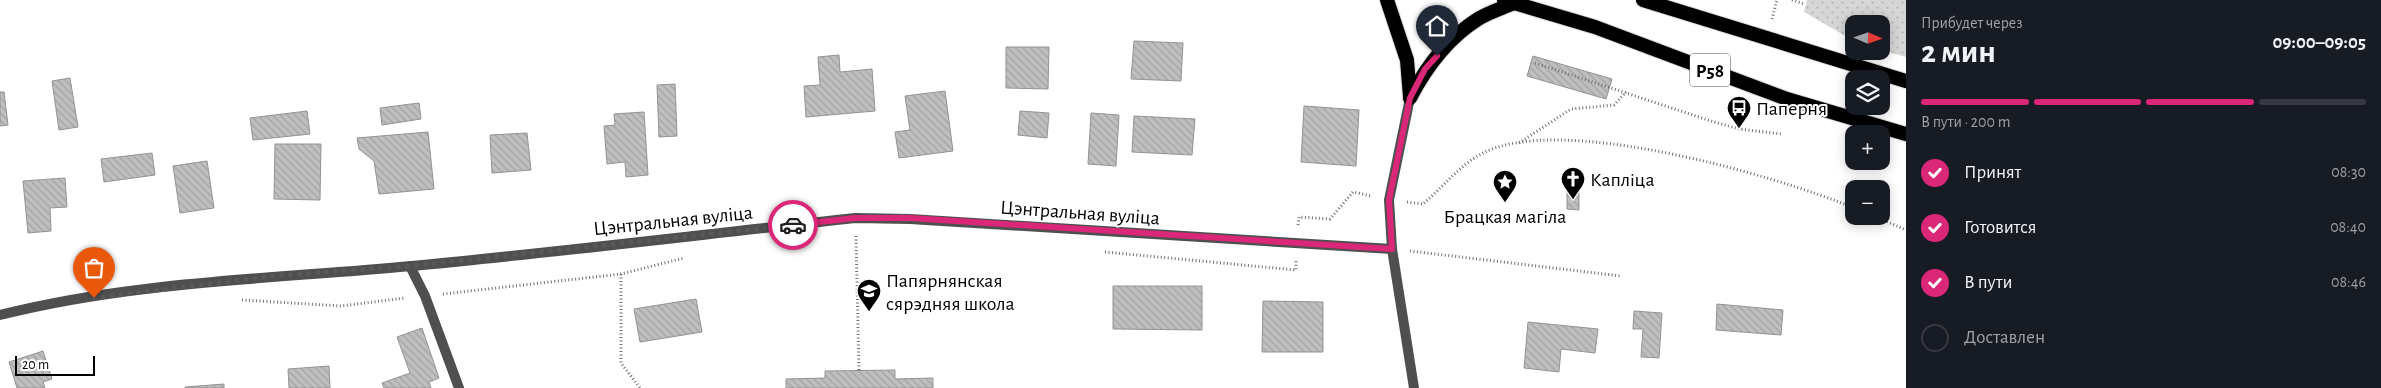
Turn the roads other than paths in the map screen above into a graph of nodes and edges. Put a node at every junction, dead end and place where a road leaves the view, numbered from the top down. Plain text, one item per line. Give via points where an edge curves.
1 (1388, 0) edge
2 (1643, 0) edge
3 (1509, 2) edge
4 (1906, 82) edge
5 (1410, 98) junction
6 (1906, 134) edge
7 (1392, 249) junction
8 (410, 266) junction
9 (0, 315) edge
10 (459, 388) edge
11 (1414, 388) edge

1 - 5 highway via 1407,60
2 - 4 highway, Р58
3 - 5 highway via 1478,18 1449,43 1425,69
3 - 6 highway, Р58 via 1595,27 1787,99
5 - 7 street via 1389,200
7 - 8 street, Цэнтральная вуліца via 910,218 855,218
7 - 11 street
8 - 9 street, Цэнтральная вуліца via 272,276 169,288 38,305
8 - 10 street via 425,296

